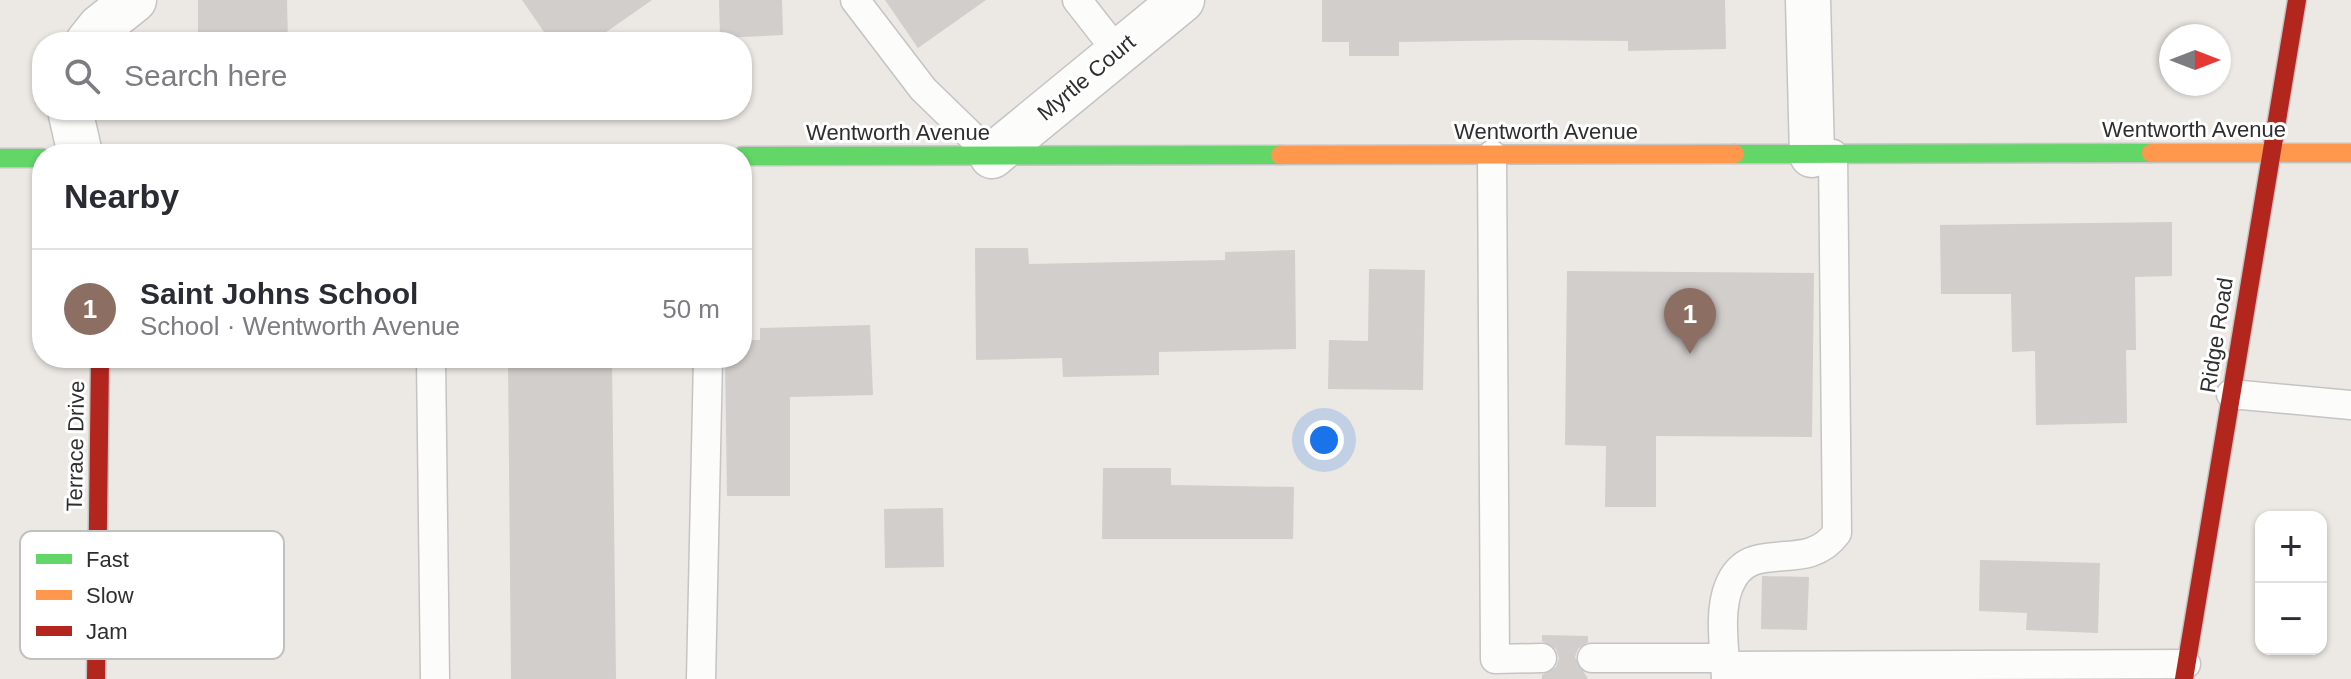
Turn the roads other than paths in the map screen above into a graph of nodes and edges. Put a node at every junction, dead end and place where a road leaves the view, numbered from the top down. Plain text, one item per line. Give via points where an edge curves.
1 (134, 0) edge
2 (855, 0) edge
3 (1077, 0) edge
4 (1182, 0) edge
5 (1808, 0) edge
6 (2297, 0) edge
7 (96, 32) edge
8 (1117, 51) junction
9 (72, 120) edge
10 (78, 144) edge
11 (2270, 153) junction
12 (2351, 153) edge
13 (1822, 154) junction
14 (1492, 155) junction
15 (752, 156) edge
16 (992, 156) junction
17 (0, 158) edge
18 (32, 158) edge
19 (100, 368) edge
20 (431, 368) edge
21 (708, 368) edge
22 (2231, 394) junction
23 (2351, 405) edge
24 (98, 531) edge
25 (1542, 658) dead end
26 (1592, 658) dead end
27 (96, 659) edge
28 (1725, 668) edge
29 (2185, 671) edge
30 (96, 679) edge
31 (435, 679) edge
32 (701, 679) edge

1 - 7 street
2 - 16 lane via 923,89
3 - 8 lane
4 - 8 street, Myrtle Court
5 - 13 street
6 - 11 street, Ridge Road
8 - 16 street, Myrtle Court
9 - 10 street
11 - 12 street, Wentworth Avenue
11 - 13 street, Wentworth Avenue
11 - 22 street, Ridge Road
13 - 14 street, Wentworth Avenue
13 - 28 lane via 1837,533 1827,547 1799,557 1759,557 1743,563 1728,587
14 - 16 street, Wentworth Avenue
14 - 25 lane via 1495,659
15 - 16 street, Wentworth Avenue
17 - 18 street
19 - 24 street, Terrace Drive
20 - 31 lane
21 - 32 lane
22 - 23 lane
22 - 29 street, Ridge Road
26 - 28 lane
27 - 30 street, Terrace Drive
28 - 29 lane

